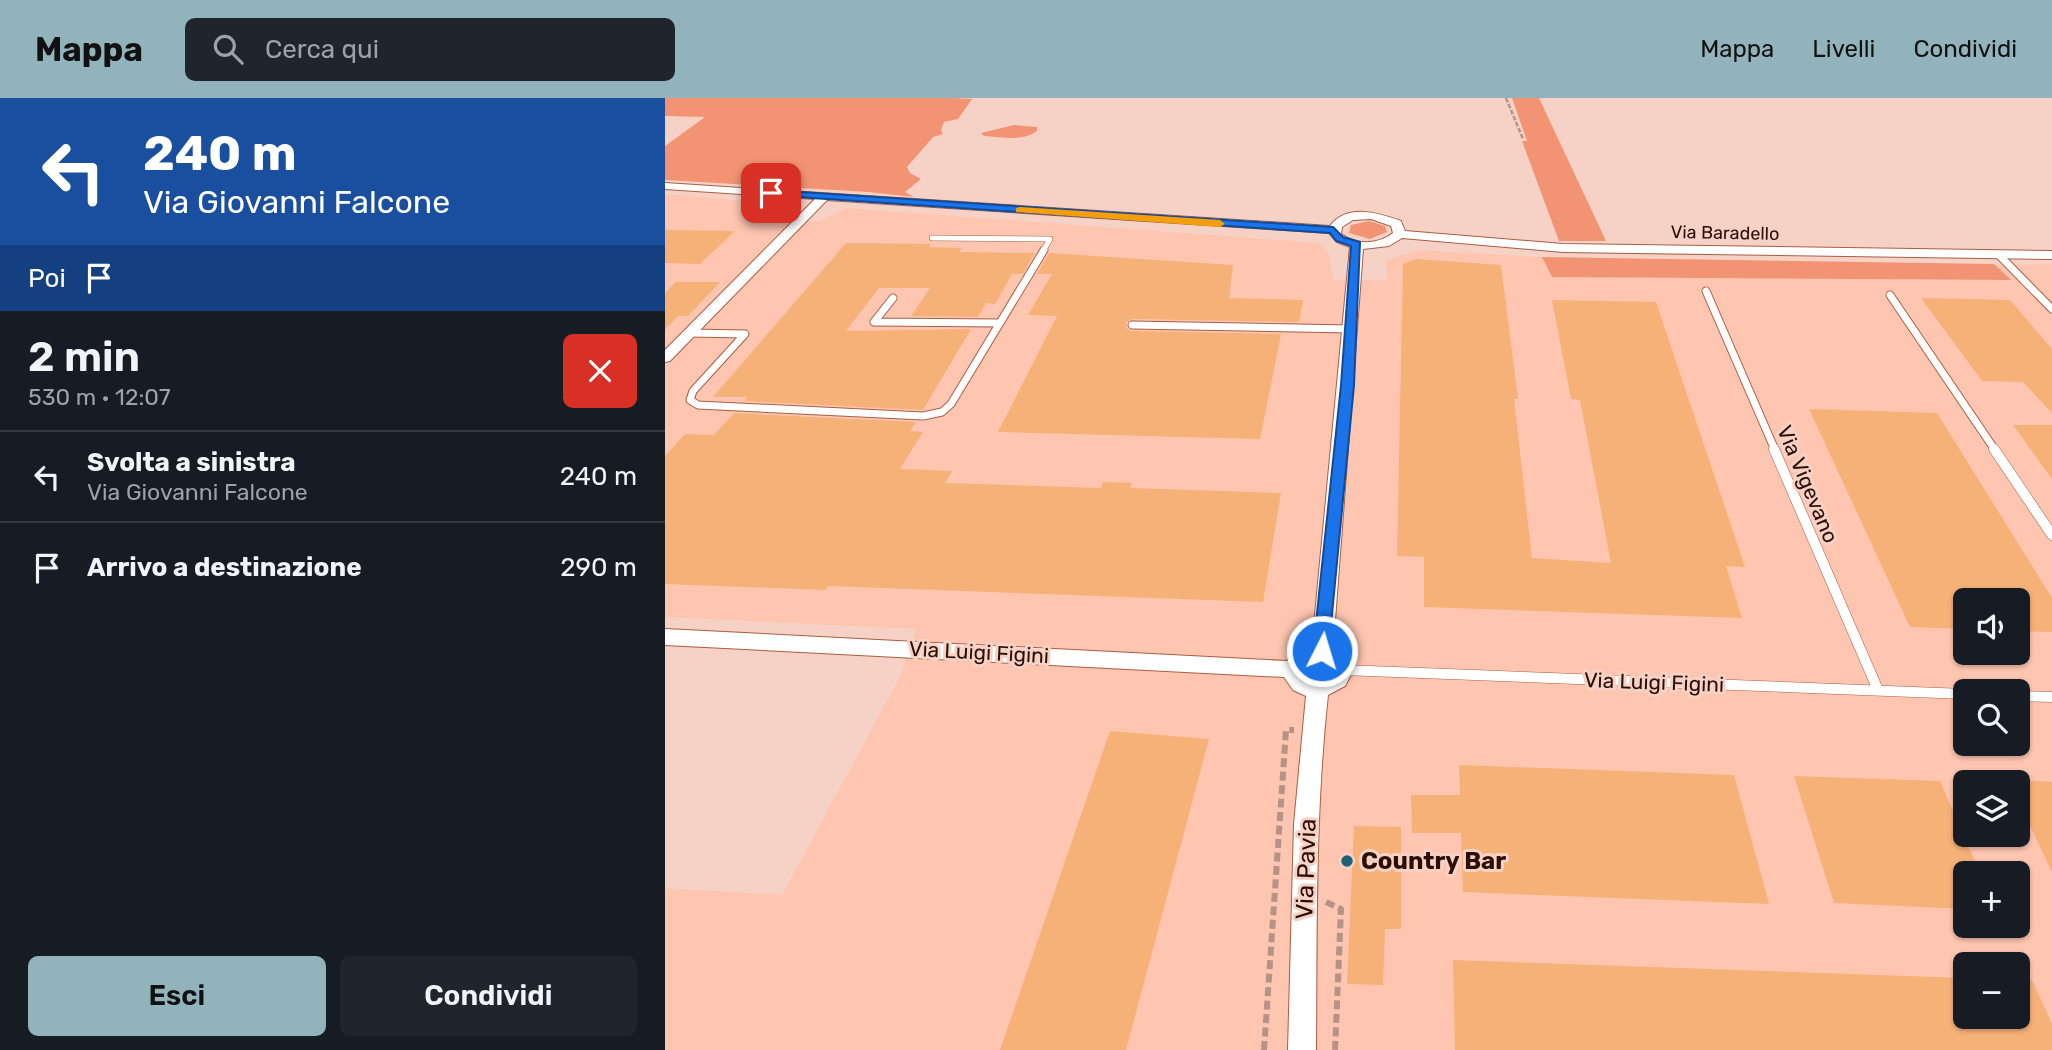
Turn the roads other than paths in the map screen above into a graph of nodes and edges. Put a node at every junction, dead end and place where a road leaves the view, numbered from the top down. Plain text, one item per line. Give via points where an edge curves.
1 (665, 186) edge
2 (824, 197) junction
3 (1333, 230) junction
4 (1399, 234) junction
5 (932, 238) dead end
6 (1357, 245) junction
7 (1999, 255) junction
8 (2052, 255) edge
9 (1706, 291) dead end
10 (1890, 295) dead end
11 (893, 298) dead end
12 (2052, 309) edge
13 (999, 323) junction
14 (1132, 325) dead end
15 (1351, 329) junction
16 (690, 333) junction
17 (665, 358) edge
18 (2052, 536) edge
19 (665, 637) edge
20 (1322, 651) junction
21 (1293, 669) junction
22 (1343, 670) junction
23 (1318, 690) junction
24 (1878, 690) junction
25 (1953, 693) edge
26 (2030, 696) edge
27 (2052, 697) edge
28 (1302, 1050) edge

1 - 2 street
2 - 3 street
2 - 16 street
3 - 4 street via 1342,220 1371,215 1397,224
3 - 6 street via 1339,239
4 - 6 street via 1387,242
4 - 7 street, Via Baradello via 1563,248
5 - 13 lane via 1050,239
6 - 15 street
7 - 8 street, Via Baradello
7 - 12 lane
9 - 24 lane, Via Vigevano
10 - 18 lane
11 - 13 lane via 874,322
13 - 16 lane via 951,404 942,412 923,416 698,405 690,400 693,391 745,334
14 - 15 lane
15 - 20 street
16 - 17 street
19 - 21 street, Via Luigi Figini
20 - 21 street via 1297,659
20 - 22 street via 1341,661
21 - 23 street via 1295,679 1304,687
22 - 23 street via 1339,680
22 - 24 lane, Via Luigi Figini
23 - 28 street, Via Pavia via 1312,731
24 - 25 lane, Via Luigi Figini
26 - 27 lane

